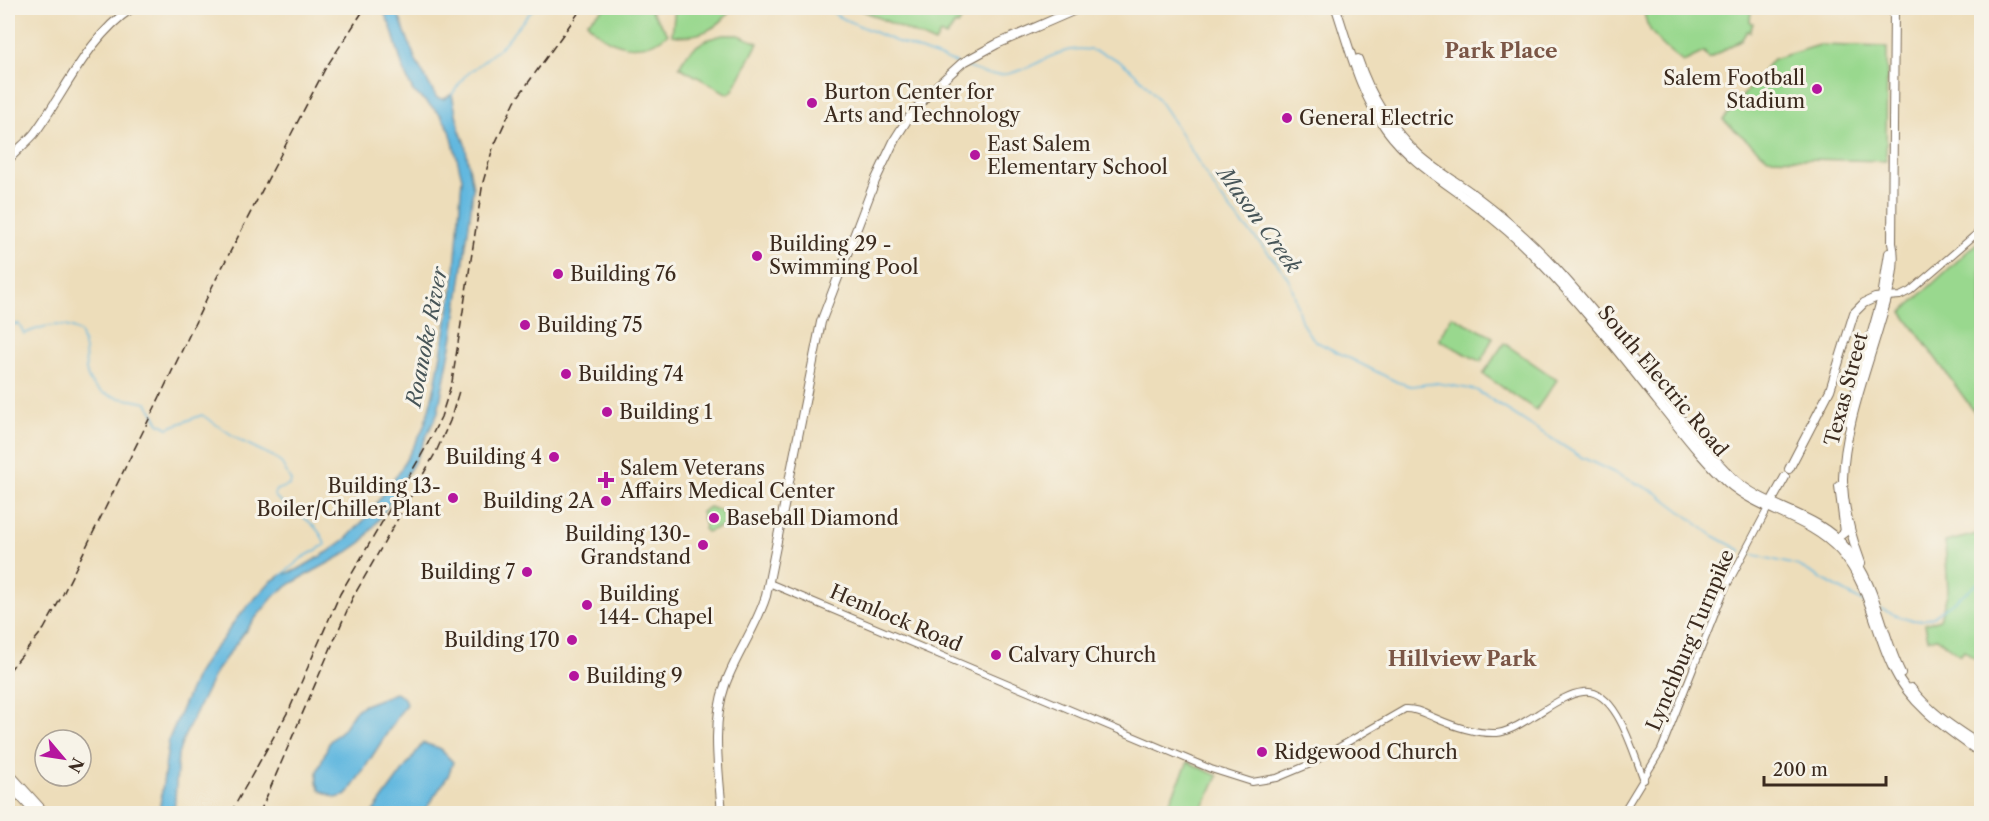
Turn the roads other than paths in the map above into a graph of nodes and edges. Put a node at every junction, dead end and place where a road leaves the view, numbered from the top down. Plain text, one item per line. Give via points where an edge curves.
1 (132, 8) edge
2 (1080, 8) edge
3 (1336, 8) edge
4 (1342, 8) edge
5 (1894, 8) edge
6 (8, 160) edge
7 (1982, 229) edge
8 (1885, 297) junction
9 (1769, 505) junction
10 (1837, 538) junction
11 (1866, 579) junction
12 (769, 583) junction
13 (1868, 593) junction
14 (1880, 627) junction
15 (1982, 746) edge
16 (1982, 754) edge
17 (8, 772) edge
18 (1644, 780) junction
19 (8, 783) edge
20 (36, 813) edge
21 (46, 813) edge
22 (722, 813) edge
23 (1622, 813) edge

1 - 6 main road via 96,39 33,135
2 - 12 main road via 1004,40 962,63 916,108 895,139 821,322
3 - 9 main road, South Electric Road via 1366,96 1393,138 1419,164 1533,254 1718,473 1746,497
4 - 9 main road, South Electric Road via 1370,90 1397,132 1424,159 1501,216 1537,249 1724,469
5 - 8 main road, Texas Street via 1894,254
7 - 8 street, Lynchburg Turnpike via 1910,291
8 - 9 main road, Lynchburg Turnpike via 1868,301 1854,313 1830,390
8 - 10 main road, Texas Street via 1844,433 1839,489 1845,532
8 - 11 main road, Texas Street via 1844,459 1848,521
9 - 10 main road, South Electric Road via 1817,523
9 - 13 main road, South Electric Road via 1830,541 1852,566
9 - 18 street, Lynchburg Turnpike via 1719,602 1662,750
10 - 11 main road, South Electric Road
11 - 13 main road, South Electric Road
12 - 18 street, Hemlock Road via 1211,770 1252,782 1297,770 1405,709 1480,731 1502,732 1582,692 1605,699 1619,719
12 - 22 main road via 759,616 726,683 720,705
13 - 14 main road, South Electric Road
14 - 15 main road, South Electric Road via 1915,693 1941,718
14 - 16 main road, South Electric Road via 1892,666 1914,700
17 - 21 main road
18 - 23 street, Lynchburg Turnpike
19 - 20 main road

